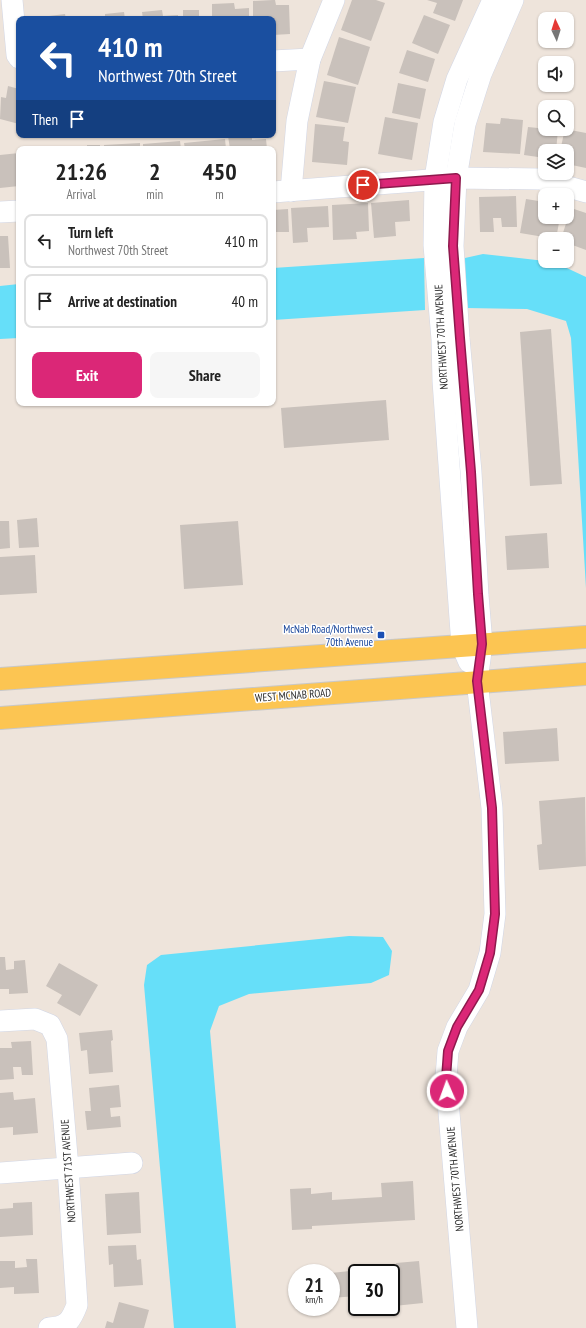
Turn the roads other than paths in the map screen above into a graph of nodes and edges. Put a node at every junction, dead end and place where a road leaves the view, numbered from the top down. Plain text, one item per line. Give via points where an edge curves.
1 (12, 0) edge
2 (334, 0) edge
3 (493, 0) edge
4 (513, 0) edge
5 (16, 44) edge
6 (310, 59) junction
7 (276, 61) edge
8 (456, 178) junction
9 (435, 179) junction
10 (282, 191) edge
11 (586, 192) edge
12 (16, 211) edge
13 (0, 212) edge
14 (586, 637) edge
15 (472, 645) junction
16 (586, 674) edge
17 (0, 678) edge
18 (477, 681) junction
19 (0, 718) edge
20 (0, 1021) edge
21 (132, 1163) dead end
22 (68, 1168) junction
23 (0, 1173) edge
24 (49, 1328) edge
25 (467, 1328) edge

1 - 5 street
2 - 6 street
3 - 9 street, NORTHWEST 70TH AVENUE via 457,79 444,122
4 - 8 street, NORTHWEST 70TH AVENUE via 481,74 465,124
6 - 7 street
6 - 10 street
8 - 9 street
8 - 11 street via 540,179
8 - 15 street, NORTHWEST 70TH AVENUE via 453,246 478,594
9 - 10 street
9 - 15 street, NORTHWEST 70TH AVENUE via 434,245 443,381
12 - 13 street
14 - 15 main road
15 - 17 main road
15 - 18 street, NORTHWEST 70TH AVENUE
16 - 18 main road, WEST MCNAB ROAD
18 - 19 main road, WEST MCNAB ROAD
18 - 25 street, NORTHWEST 70TH AVENUE via 492,808 495,914 490,953 479,990 457,1027 448,1051 446,1078
20 - 22 street, NORTHWEST 71ST AVENUE via 35,1019 50,1025 57,1039
21 - 22 street
22 - 23 street
22 - 24 street, NORTHWEST 71ST AVENUE via 77,1305 72,1319 59,1327

